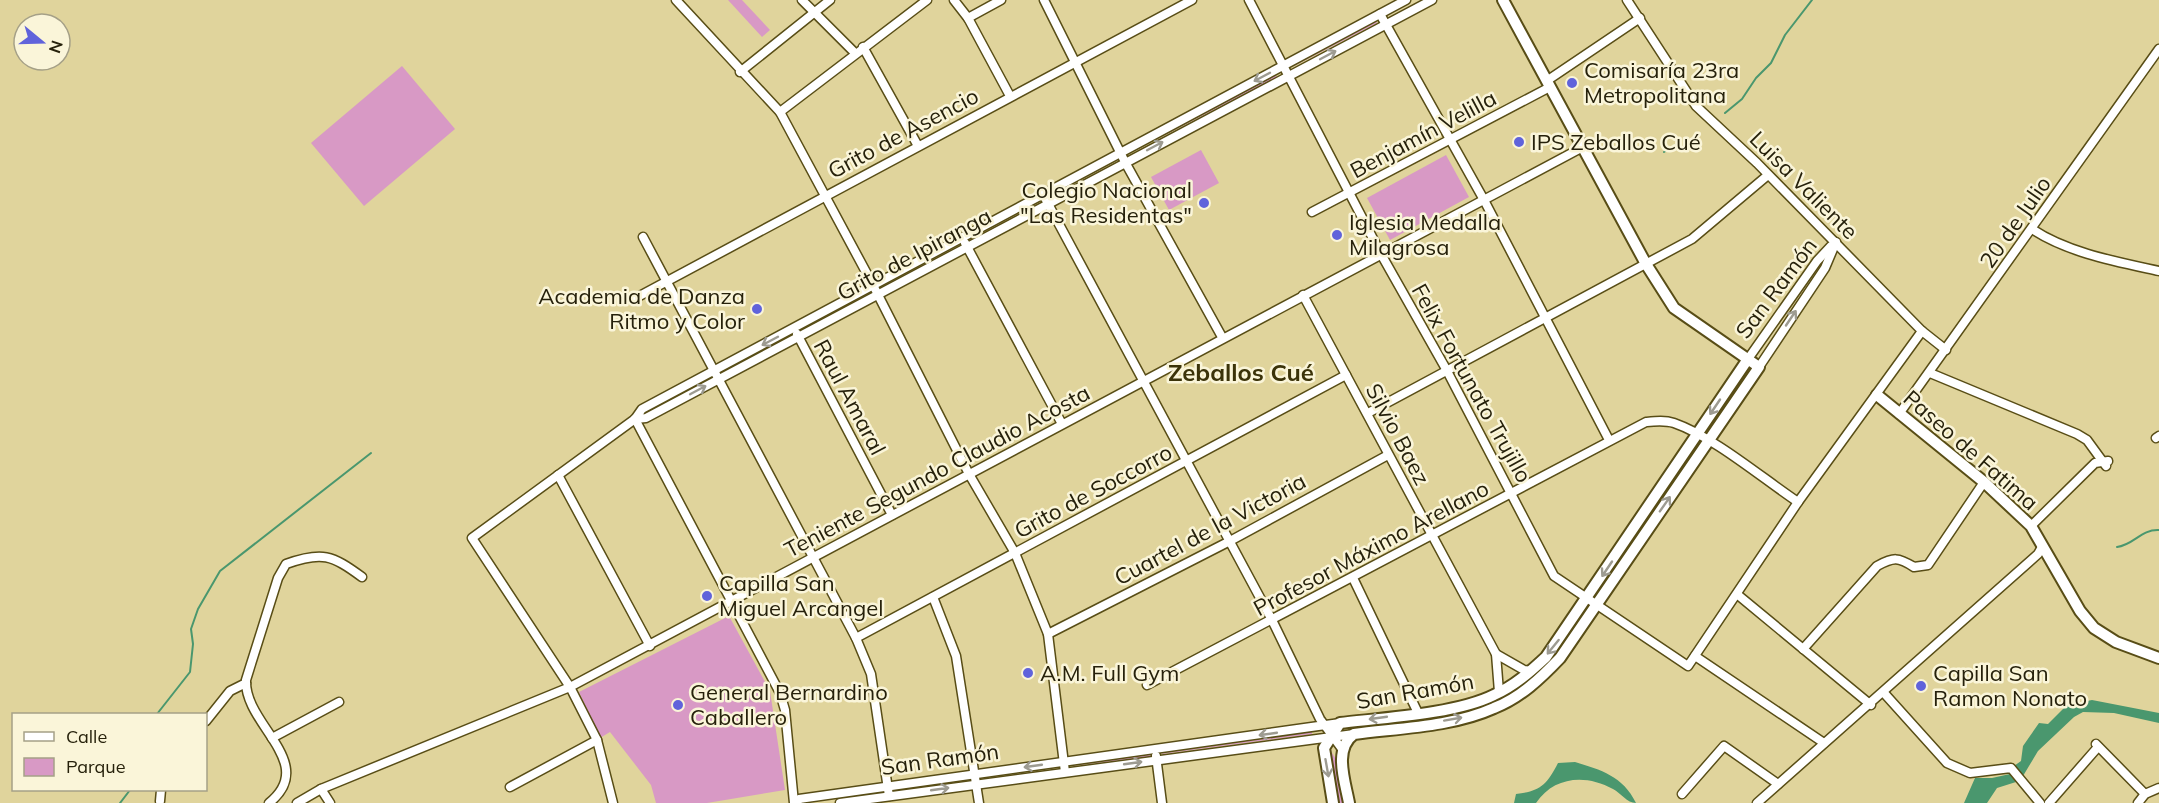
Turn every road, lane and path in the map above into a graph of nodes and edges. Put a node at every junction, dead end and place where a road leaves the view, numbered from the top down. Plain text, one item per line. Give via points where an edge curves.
1 (676, 0) edge
2 (802, 0) edge
3 (830, 0) edge
4 (927, 0) edge
5 (954, 0) edge
6 (1001, 0) edge
7 (1044, 0) edge
8 (1192, 0) edge
9 (1249, 0) edge
10 (1406, 0) edge
11 (1432, 0) edge
12 (1503, 0) edge
13 (1627, 0) edge
14 (814, 12) junction
15 (1380, 14) junction
16 (968, 18) junction
17 (1640, 18) junction
18 (1385, 24) junction
19 (863, 47) junction
20 (2159, 49) edge
21 (855, 53) junction
22 (1074, 64) junction
23 (1283, 66) junction
24 (740, 72) junction
25 (1288, 76) junction
26 (1549, 84) junction
27 (1010, 96) junction
28 (780, 112) junction
29 (1450, 139) junction
30 (918, 146) junction
31 (1583, 147) junction
32 (1120, 153) junction
33 (1125, 162) junction
34 (1768, 175) junction
35 (1043, 194) junction
36 (1351, 194) junction
37 (825, 196) junction
38 (1484, 200) junction
39 (1048, 203) junction
40 (1312, 212) dead end
41 (2032, 229) junction
42 (643, 237) dead end
43 (965, 242) junction
44 (1836, 242) junction
45 (1381, 254) junction
46 (1646, 264) junction
47 (2159, 270) edge
48 (665, 283) junction
49 (873, 285) junction
50 (877, 295) junction
51 (1303, 295) junction
52 (633, 300) dead end
53 (1544, 318) junction
54 (1922, 331) junction
55 (796, 332) junction
56 (1222, 338) junction
57 (1946, 350) junction
58 (1748, 359) junction
59 (1759, 367) junction
60 (1446, 369) junction
61 (713, 371) junction
62 (1930, 373) junction
63 (1346, 375) junction
64 (718, 380) junction
65 (1144, 381) junction
66 (1877, 395) junction
67 (1368, 413) junction
68 (1899, 414) junction
69 (635, 419) junction
70 (1062, 424) junction
71 (1697, 435) junction
72 (1609, 440) junction
73 (1708, 441) junction
74 (1388, 455) junction
75 (1186, 461) junction
76 (969, 474) junction
77 (558, 476) junction
78 (1984, 482) junction
79 (1512, 495) junction
80 (1798, 502) junction
81 (892, 515) junction
82 (2031, 526) junction
83 (1432, 536) junction
84 (1230, 541) junction
85 (2042, 547) junction
86 (1015, 553) junction
87 (813, 559) junction
88 (362, 577) dead end
89 (1353, 578) junction
90 (1738, 595) junction
91 (933, 597) junction
92 (732, 602) junction
93 (1591, 602) junction
94 (1272, 621) junction
95 (1048, 634) junction
96 (856, 638) junction
97 (650, 646) junction
98 (1803, 649) junction
99 (1496, 654) junction
100 (1695, 656) junction
101 (2159, 658) edge
102 (1531, 671) junction
103 (246, 683) junction
104 (1147, 685) dead end
105 (570, 687) junction
106 (1499, 692) junction
107 (1884, 693) junction
108 (339, 702) dead end
109 (1871, 705) junction
110 (1418, 713) junction
111 (207, 720) edge
112 (1324, 732) junction
113 (1354, 734) junction
114 (272, 738) junction
115 (597, 740) junction
116 (1824, 743) junction
117 (1155, 749) junction
118 (1342, 749) junction
119 (1156, 760) junction
120 (1063, 762) junction
121 (1065, 772) junction
122 (974, 774) junction
123 (975, 784) junction
124 (1778, 784) junction
125 (887, 786) junction
126 (510, 787) dead end
127 (2159, 788) edge
128 (321, 789) junction
129 (161, 791) edge
130 (1682, 794) dead end
131 (2145, 795) junction
132 (889, 796) junction
133 (160, 801) dead end
134 (269, 803) edge
135 (297, 803) edge
136 (330, 803) edge
137 (613, 803) edge
138 (795, 803) edge
139 (840, 803) edge
140 (979, 803) edge
141 (1162, 803) edge
142 (1333, 803) edge
143 (1349, 803) edge
144 (1757, 803) edge
145 (2040, 803) edge
146 (2049, 803) edge
147 (2138, 803) edge

1 - 24 street
2 - 14 street
3 - 14 street
4 - 19 street
5 - 16 street
6 - 16 street
7 - 22 street
8 - 22 street, Grito de Asencio
9 - 23 street, Felix Fortunato Trujillo
10 - 15 street, Grito de Ipiranga
11 - 18 street, Grito de Ipiranga
12 - 26 street
13 - 17 street, Luisa Valiente
14 - 21 street
14 - 24 street
15 - 18 street
15 - 23 street, Grito de Ipiranga
16 - 27 street
17 - 26 street, Benjamín Velilla
17 - 34 street, Luisa Valiente via 1696,106
25 -> 18 street, Grito de Ipiranga
18 - 29 street
19 - 21 street
19 - 30 street
20 - 41 street, 20 de Julio
21 - 28 street
22 - 27 street, Grito de Asencio
22 - 32 street
23 - 25 street, Felix Fortunato Trujillo
23 -> 32 street, Grito de Ipiranga
24 - 28 street
33 -> 25 street, Grito de Ipiranga
25 - 36 street, Felix Fortunato Trujillo
26 - 29 street, Benjamín Velilla
26 - 31 street
27 - 30 street, Grito de Asencio
28 - 37 street
29 - 36 street, Benjamín Velilla
29 - 38 street
30 - 37 street, Grito de Asencio
31 - 38 street, Teniente Segundo Claudio Acosta
31 - 46 street
32 - 33 street
32 - 35 street, Grito de Ipiranga
33 - 39 street, Grito de Ipiranga
33 - 56 street
34 - 44 street, Luisa Valiente
34 - 46 street via 1704,231
35 - 39 street
35 - 43 street, Grito de Ipiranga
36 - 40 street, Benjamín Velilla
36 - 45 street, Felix Fortunato Trujillo
37 - 48 street, Grito de Asencio
37 - 49 street
38 - 45 street, Teniente Segundo Claudio Acosta
38 - 53 street
39 - 43 street, Grito de Ipiranga
39 - 65 street
41 - 47 street via 2101,256
41 - 57 street, 20 de Julio
42 - 48 street
43 - 49 street, Grito de Ipiranga
43 - 50 street, Grito de Ipiranga
43 - 70 street
44 - 54 street, Luisa Valiente
44 - 58 street, San Ramón via 1817,261
59 -> 44 street, San Ramón via 1825,268
45 - 51 street, Teniente Segundo Claudio Acosta
45 - 60 street, Felix Fortunato Trujillo
46 - 53 street
46 - 58 street via 1674,308
48 - 52 street, Grito de Asencio
48 - 61 street
49 - 50 street
49 - 55 street, Grito de Ipiranga
50 - 55 street, Grito de Ipiranga
50 - 76 street
51 - 56 street, Teniente Segundo Claudio Acosta
51 - 63 street, Silvio Baez
53 - 60 street
53 - 72 street
54 - 57 street, Luisa Valiente
54 - 66 street
55 -> 61 street, Grito de Ipiranga
55 - 64 street, Grito de Ipiranga
55 - 81 street, Raul Amaral
56 - 65 street, Teniente Segundo Claudio Acosta
57 - 62 street, 20 de Julio
58 - 59 street
58 -> 71 street, San Ramón
59 - 73 street, San Ramón
60 - 67 street
60 - 79 street, Felix Fortunato Trujillo
61 - 64 street
61 - 69 street, Grito de Ipiranga via 642,409
62 - 68 street, 20 de Julio
62 - 82 street via 2077,434 2106,463 2095,463
63 - 67 street, Silvio Baez
63 - 75 street, Grito de Soccorro
69 -> 64 street, Grito de Ipiranga via 646,418
64 - 87 street
65 - 70 street, Teniente Segundo Claudio Acosta
65 - 75 street
66 - 68 street, Paseo de Fatima
66 - 80 street
67 - 74 street, Silvio Baez
68 - 78 street, Paseo de Fatima
69 - 77 street, Grito de Ipiranga
69 - 92 street
70 - 76 street, Teniente Segundo Claudio Acosta
71 - 72 street, Profesor Máximo Arellano via 1662,420 1646,422
71 - 73 street, Profesor Máximo Arellano
71 -> 93 street, San Ramón
72 - 79 street, Profesor Máximo Arellano
73 - 80 street, Profesor Máximo Arellano
93 -> 73 street, San Ramón
74 - 83 street, Silvio Baez
74 - 84 street, Cuartel de la Victoria
75 - 84 street
75 - 86 street, Grito de Soccorro
76 - 81 street, Teniente Segundo Claudio Acosta
76 - 86 street
77 - 97 street
77 - 105 street, Grito de Ipiranga via 472,538
78 - 82 street, Paseo de Fatima
78 - 98 street via 1928,565 1914,567 1900,557 1877,566
79 - 83 street, Profesor Máximo Arellano
79 - 93 street, Felix Fortunato Trujillo via 1554,576
80 - 90 street
81 - 87 street, Teniente Segundo Claudio Acosta
82 - 85 street, Paseo de Fatima
83 - 89 street, Profesor Máximo Arellano
83 - 99 street, Silvio Baez
84 - 94 street
84 - 95 street, Cuartel de la Victoria
85 - 101 street, Paseo de Fatima via 2094,628 2116,642
85 - 107 street
86 - 91 street, Grito de Soccorro
86 - 95 street
87 - 92 street, Teniente Segundo Claudio Acosta
87 - 96 street
88 - 103 street via 338,560 326,557 311,555 286,564 278,578
89 - 94 street, Profesor Máximo Arellano
89 - 110 street
90 - 98 street
90 - 100 street
91 - 96 street, Grito de Soccorro
91 - 122 street via 956,656
92 - 97 street, Teniente Segundo Claudio Acosta
92 - 138 street via 780,693
93 - 100 street, Felix Fortunato Trujillo via 1688,666
93 -> 102 street, San Ramón
113 -> 93 street, San Ramón via 1464,718 1495,708 1542,676 1560,658
94 - 104 street, Profesor Máximo Arellano
94 - 112 street
95 - 120 street
96 - 125 street via 871,674
97 - 105 street, Teniente Segundo Claudio Acosta
98 - 109 street
99 - 102 street
99 - 106 street, Silvio Baez
100 - 116 street
102 - 106 street, San Ramón
103 - 111 street via 230,691
103 - 114 street via 250,705
105 - 115 street
105 - 128 street, Teniente Segundo Claudio Acosta
106 - 110 street, San Ramón via 1458,706
107 - 109 street
107 - 145 street via 1947,763 1970,773 2011,768
108 - 114 street
109 - 116 street
110 -> 112 street, San Ramón via 1340,723
112 - 113 street, San Ramón
112 -> 117 street, San Ramón
112 - 118 street
112 - 119 street, San Ramón
112 -> 142 street
113 - 118 street, San Ramón
114 - 134 street via 287,769 286,782
115 - 126 street
115 - 137 street
116 - 124 street
117 - 119 street
117 - 120 street, San Ramón
118 - 143 street
121 -> 119 street, San Ramón
119 - 141 street
120 - 121 street
120 -> 122 street, San Ramón
121 - 123 street, San Ramón
122 - 123 street
122 - 125 street, San Ramón
132 -> 123 street, San Ramón
123 - 140 street
124 - 130 street via 1724,746
124 - 144 street
125 - 132 street
125 - 138 street, San Ramón via 799,799
127 - 131 street
128 - 135 street, Teniente Segundo Claudio Acosta
128 - 136 street
129 - 133 street
131 - 146 street via 2097,745
131 - 147 street
132 - 139 street, San Ramón

